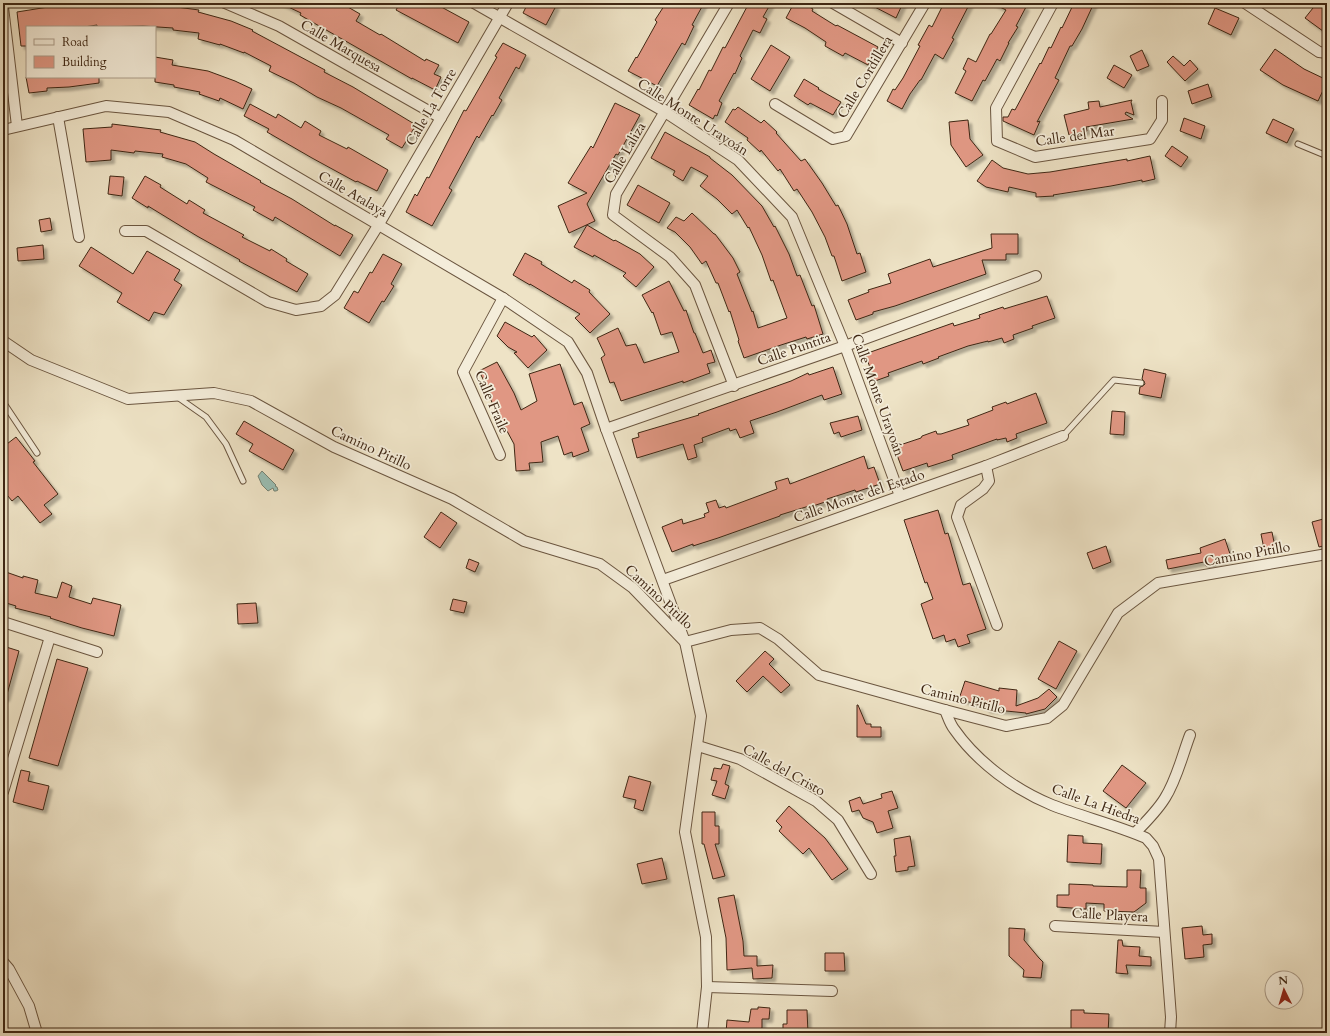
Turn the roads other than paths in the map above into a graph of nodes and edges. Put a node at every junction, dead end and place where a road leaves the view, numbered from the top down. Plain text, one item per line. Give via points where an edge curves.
1 (225, 3) edge
2 (474, 3) edge
3 (508, 3) edge
4 (729, 3) edge
5 (833, 3) edge
6 (925, 3) edge
7 (1053, 3) edge
8 (1245, 3) edge
9 (3, 7) edge
10 (499, 18) junction
11 (902, 43) junction
12 (1327, 53) edge
13 (1162, 101) dead end
14 (775, 104) dead end
15 (665, 112) junction
16 (58, 117) junction
17 (441, 118) junction
18 (16, 126) junction
19 (3, 130) edge
20 (1298, 144) dead end
21 (1327, 156) edge
22 (379, 224) junction
23 (125, 231) dead end
24 (79, 237) dead end
25 (1036, 276) dead end
26 (503, 298) junction
27 (3, 341) edge
28 (845, 346) junction
29 (1141, 383) dead end
30 (734, 386) junction
31 (175, 396) junction
32 (3, 402) edge
33 (606, 429) junction
34 (1063, 436) joint
35 (37, 453) dead end
36 (500, 455) dead end
37 (986, 466) junction
38 (243, 480) dead end
39 (900, 496) junction
40 (1327, 554) edge
41 (663, 580) junction
42 (3, 622) edge
43 (997, 626) dead end
44 (50, 637) junction
45 (685, 642) junction
46 (97, 652) dead end
47 (945, 710) junction
48 (1190, 735) dead end
49 (698, 746) junction
50 (3, 792) edge
51 (1135, 833) junction
52 (871, 874) dead end
53 (1055, 926) dead end
54 (1164, 932) junction
55 (3, 962) edge
56 (707, 987) junction
57 (832, 991) dead end
58 (37, 1033) edge
59 (702, 1033) edge
60 (1170, 1033) edge

1 - 17 street, Calle Marquesa via 279,26
2 - 10 street, Calle Monte Urayoán
3 - 10 street, Calle La Torre
4 - 15 street, Calle Laliza
5 - 11 street
6 - 11 street, Calle Cordillera
7 - 13 street, Calle del Mar via 996,108 997,141 1035,157 1150,139 1162,120
8 - 12 street via 1319,52
9 - 18 street
10 - 15 street, Calle Monte Urayoán
10 - 17 street, Calle La Torre
11 - 14 street, Calle Cordillera via 846,136 833,139
15 - 28 street, Calle Monte Urayoán via 738,160 792,217
15 - 30 street, Calle Laliza via 616,194 613,215 670,257 695,285
16 - 18 street, Calle Atalaya
16 - 22 street, Calle Atalaya via 106,106 169,112 234,140
16 - 24 street
17 - 22 street, Calle La Torre
18 - 19 street
20 - 21 lane
22 - 23 street, Calle La Torre via 335,295 321,306 296,310 268,302 146,231
22 - 26 street, Calle Atalaya
25 - 28 street, Calle Puntita
26 - 33 street, Calle Atalaya via 568,342 587,373
26 - 36 street, Calle Fraile via 463,372
27 - 31 street, Camino Pitillo via 31,360 128,399
28 - 30 street, Calle Puntita
28 - 39 street, Calle Monte Urayoán
29 - 34 lane via 1114,380
30 - 33 street, Calle Puntita
31 - 38 lane via 206,417 226,444
31 - 45 street, Camino Pitillo via 214,393 251,401 334,448 452,499 524,541 600,564 633,588
32 - 35 lane
33 - 41 street, Calle Atalaya
34 - 37 street, Calle Monte del Estado
37 - 39 street, Calle Monte del Estado
37 - 43 street via 989,481 983,489 960,505 958,517
39 - 41 street, Calle Monte del Estado
40 - 47 street, Camino Pitillo via 1158,583 1118,613 1063,705 1047,718 1006,726
41 - 45 street, Calle Atalaya
42 - 44 street
44 - 46 street
44 - 50 street
45 - 47 street, Camino Pitillo via 731,630 760,628 778,639 818,675
45 - 49 street, Calle Atalaya via 701,716
47 - 51 street, Calle La Hiedra via 953,728 972,752 995,772 1050,804
48 - 51 street via 1166,797
49 - 52 street, Calle del Cristo via 740,759 816,802 838,820
49 - 56 street, Calle Atalaya via 685,832 706,936
51 - 54 street, Calle La Hiedra via 1146,838 1159,858
53 - 54 street, Calle Playera
54 - 60 street, Calle La Hiedra
55 - 58 street via 30,1006
56 - 57 street
56 - 59 street, Calle Atalaya

